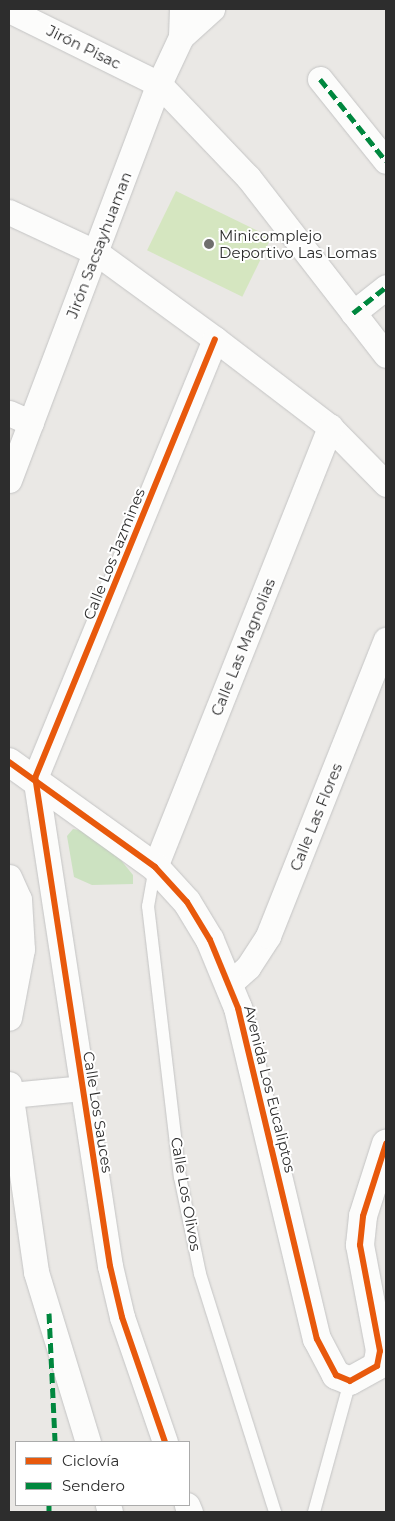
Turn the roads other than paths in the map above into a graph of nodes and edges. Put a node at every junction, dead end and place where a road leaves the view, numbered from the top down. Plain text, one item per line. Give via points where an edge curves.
1 (182, 9) edge
2 (212, 9) edge
3 (9, 10) edge
4 (181, 37) junction
5 (320, 79) dead end
6 (158, 84) junction
7 (386, 161) edge
8 (9, 212) edge
9 (97, 253) junction
10 (386, 287) edge
11 (353, 313) junction
12 (216, 339) junction
13 (386, 354) edge
14 (20, 418) edge
15 (330, 427) junction
16 (9, 480) edge
17 (386, 484) edge
18 (386, 640) edge
19 (9, 762) edge
20 (35, 778) junction
21 (155, 867) junction
22 (9, 876) edge
23 (228, 984) junction
24 (9, 1018) edge
25 (82, 1088) junction
26 (10, 1090) edge
27 (386, 1144) edge
28 (382, 1366) edge
29 (350, 1381) junction
30 (88, 1441) edge
31 (166, 1441) edge
32 (275, 1512) edge
33 (314, 1512) edge

1 - 4 street, Jirón Sacsayhuaman
2 - 4 street
3 - 6 street, Jirón Pisac
4 - 6 street, Jirón Sacsayhuaman
5 - 7 street
6 - 9 street, Jirón Sacsayhuaman
6 - 11 street, Jirón Pisac via 248,177
8 - 9 street
9 - 12 street
9 - 14 street, Jirón Sacsayhuaman
10 - 11 street
11 - 13 street, Jirón Pisac
12 - 15 street
12 - 20 street, Calle Los Jazmines
14 - 16 street, Jirón Sacsayhuaman
15 - 17 street
15 - 21 street, Calle Las Magnolias
18 - 23 street, Calle Las Flores via 268,936 248,967
19 - 20 street, Avenida Los Eucaliptos
20 - 21 street, Avenida Los Eucaliptos
20 - 25 street, Calle Los Sauces
21 - 23 street, Avenida Los Eucaliptos via 192,909 210,940
21 - 32 lane, Calle Los Olivos via 148,906 180,1177 200,1274
22 - 24 street via 19,900 22,949
23 - 29 street, Avenida Los Eucaliptos via 271,1140 317,1339 336,1375
25 - 26 street
25 - 31 street, Calle Los Sauces via 120,1308
26 - 30 street via 36,1272
27 - 28 street via 363,1216 360,1245
28 - 29 street
29 - 33 lane

